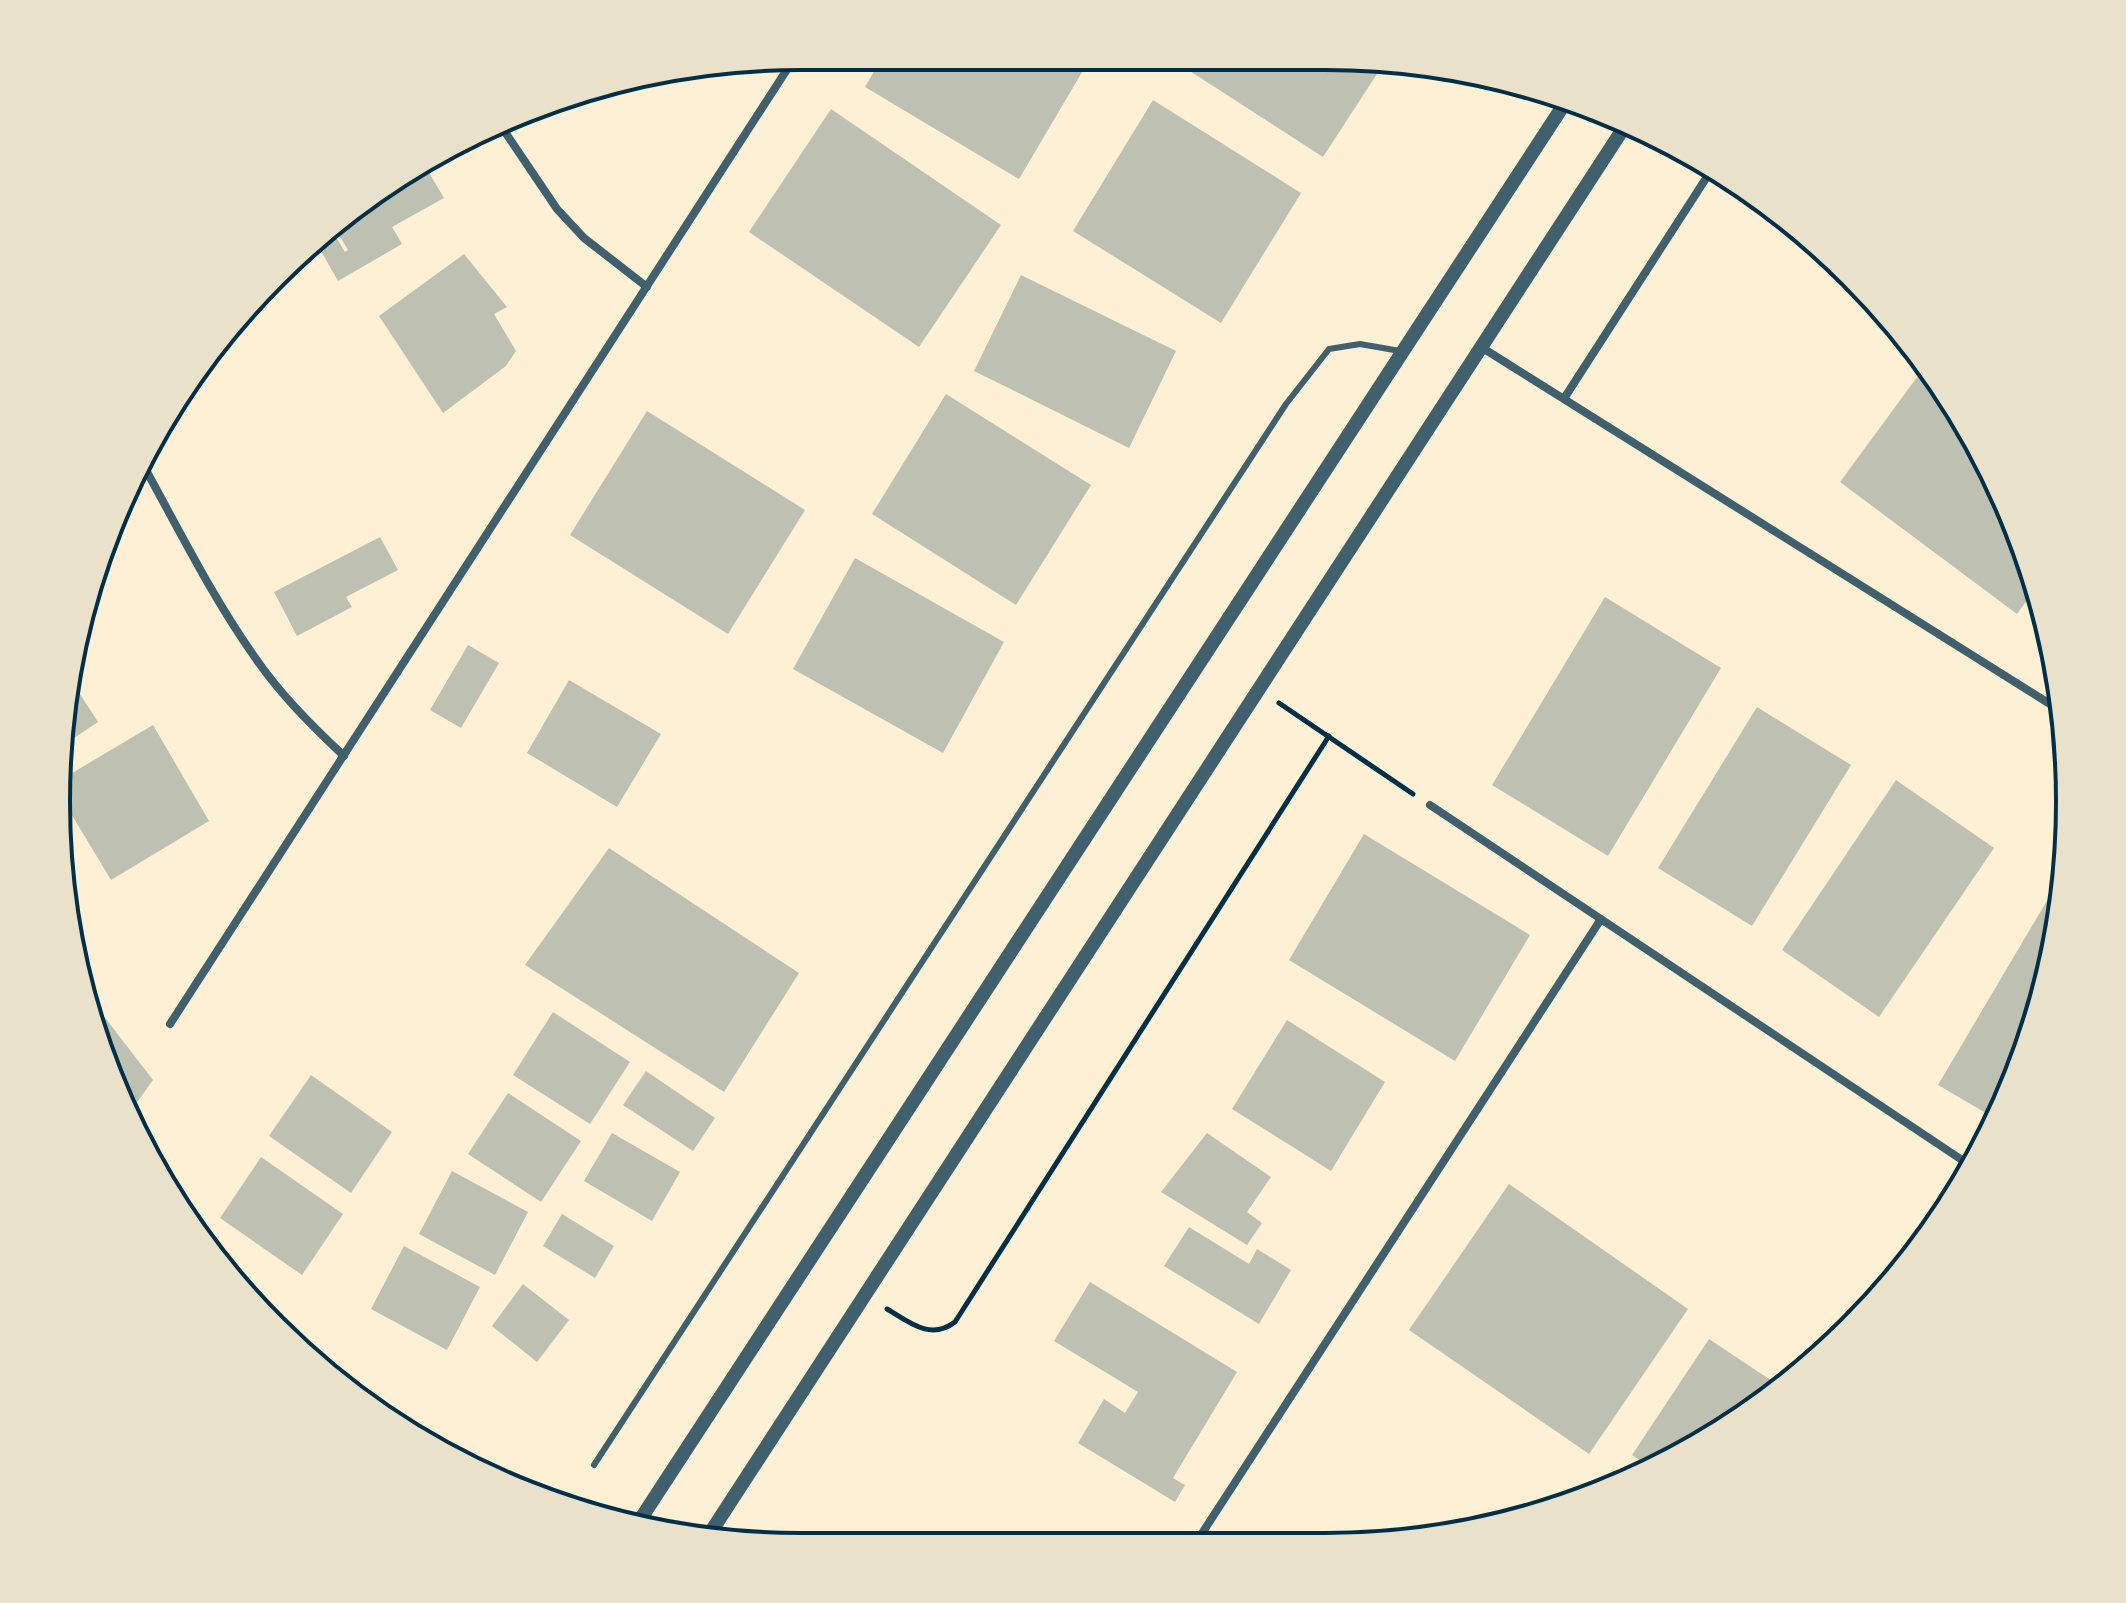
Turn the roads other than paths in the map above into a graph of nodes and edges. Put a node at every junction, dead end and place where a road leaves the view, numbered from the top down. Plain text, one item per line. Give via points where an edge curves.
1 (786, 71) edge
2 (1561, 109) edge
3 (506, 133) edge
4 (1620, 133) edge
5 (1706, 178) edge
6 (647, 287) junction
7 (1481, 347) junction
8 (1404, 351) junction
9 (1565, 397) junction
10 (148, 473) edge
11 (2050, 704) edge
12 (344, 756) junction
13 (1430, 805) road end
14 (1601, 919) junction
15 (170, 1024) dead end
16 (1962, 1160) edge
17 (594, 1465) dead end
18 (643, 1515) edge
19 (714, 1528) edge
20 (1202, 1533) edge

1 - 6 street
2 - 8 street
3 - 6 street via 557,209
4 - 7 street
5 - 9 street
6 - 12 street
7 - 9 street
7 - 19 street
8 - 17 lane via 1360,344 1329,349 1286,404
8 - 18 street
9 - 11 street
10 - 12 street via 254,657
12 - 15 street
13 - 14 street
14 - 16 street
14 - 20 street

